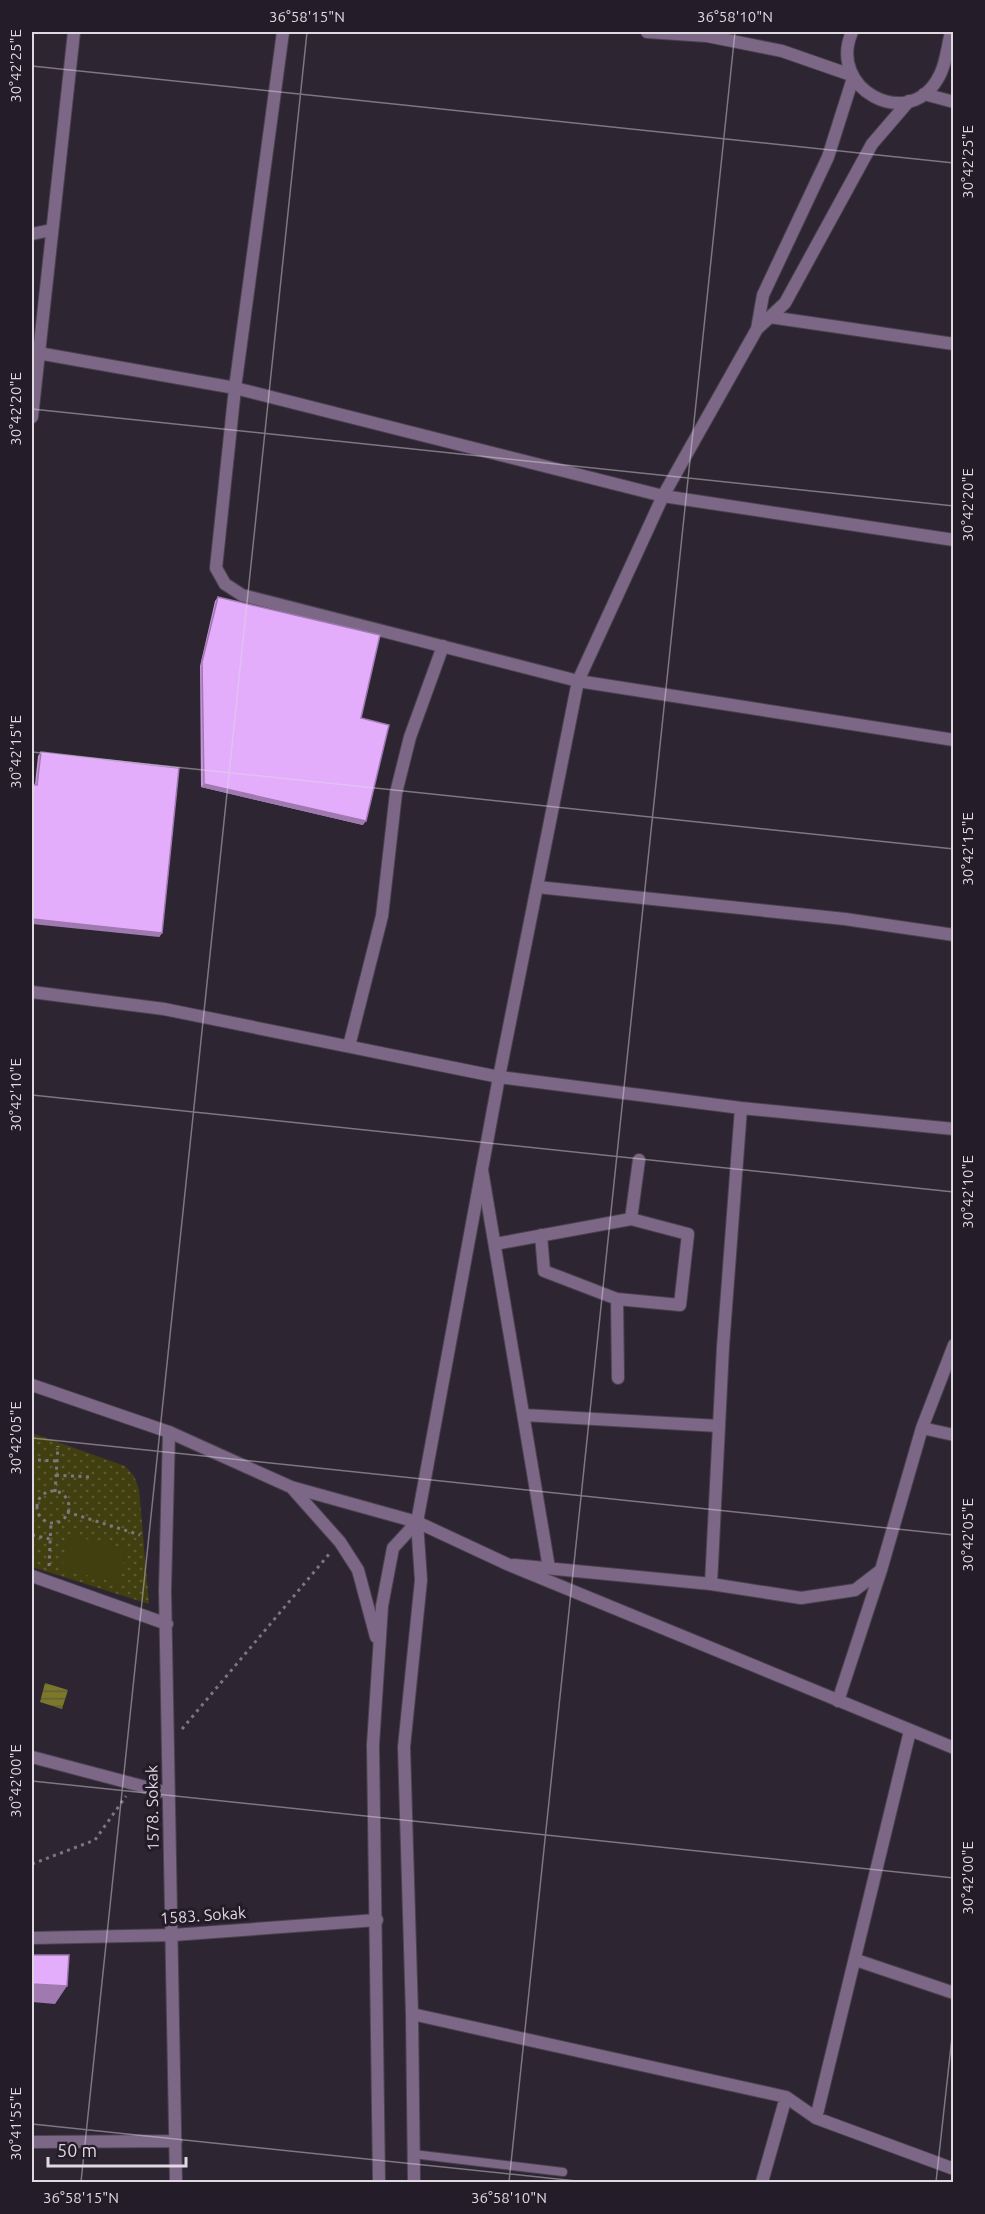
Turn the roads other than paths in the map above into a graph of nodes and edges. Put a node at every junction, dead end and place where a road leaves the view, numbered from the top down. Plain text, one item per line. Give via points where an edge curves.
1 (74, 32) edge
2 (283, 32) edge
3 (647, 32) edge
4 (852, 32) edge
5 (947, 38) edge
6 (852, 76) junction
7 (924, 94) junction
8 (909, 101) junction
9 (954, 102) edge
10 (51, 230) junction
11 (32, 234) edge
12 (770, 317) junction
13 (757, 329) junction
14 (954, 344) edge
15 (38, 353) junction
16 (235, 388) junction
17 (32, 417) edge
18 (663, 496) junction
19 (954, 540) edge
20 (443, 646) junction
21 (578, 681) junction
22 (954, 740) edge
23 (537, 887) junction
24 (954, 935) edge
25 (32, 992) edge
26 (349, 1047) junction
27 (499, 1077) junction
28 (741, 1108) junction
29 (954, 1129) edge
30 (639, 1160) dead end
31 (482, 1169) junction
32 (630, 1219) junction
33 (541, 1235) junction
34 (495, 1244) junction
35 (616, 1299) junction
36 (954, 1345) edge
37 (618, 1378) dead end
38 (32, 1385) edge
39 (524, 1415) junction
40 (719, 1426) junction
41 (922, 1428) junction
42 (169, 1432) junction
43 (954, 1436) edge
44 (291, 1487) junction
45 (417, 1522) junction
46 (507, 1564) junction
47 (549, 1568) junction
48 (881, 1570) junction
49 (32, 1576) edge
50 (711, 1584) junction
51 (167, 1624) junction
52 (379, 1648) junction
53 (838, 1701) junction
54 (910, 1731) junction
55 (954, 1748) edge
56 (32, 1757) edge
57 (168, 1793) junction
58 (377, 1920) junction
59 (172, 1935) junction
60 (32, 1938) edge
61 (856, 1960) junction
62 (954, 1993) edge
63 (412, 2014) junction
64 (786, 2097) junction
65 (816, 2118) junction
66 (176, 2141) junction
67 (32, 2142) edge
68 (413, 2154) junction
69 (954, 2169) edge
70 (563, 2172) dead end
71 (176, 2182) edge
72 (380, 2182) edge
73 (414, 2182) edge
74 (762, 2182) edge

1 - 10 street
2 - 16 street
3 - 6 street via 707,36 782,51
4 - 6 street via 846,58
5 - 7 street via 944,67
6 - 8 street via 875,98 892,103
6 - 13 street via 828,157 763,295
7 - 8 street
7 - 9 street
8 - 12 street via 872,144 785,303
10 - 11 street
10 - 15 street
12 - 13 street
12 - 14 street
13 - 18 street
15 - 16 street
15 - 17 street
16 - 18 street
16 - 20 street via 216,568 225,584 242,595
18 - 19 street
18 - 21 street
20 - 21 street
20 - 26 street via 410,737 396,793 382,916
21 - 22 street
21 - 23 street
23 - 24 street via 844,919
23 - 27 street
25 - 26 street via 164,1009
26 - 27 street
27 - 28 street
27 - 31 street
28 - 29 street
28 - 40 street
30 - 32 street
31 - 34 street
31 - 45 street
32 - 33 street
32 - 35 street via 688,1234 680,1305
33 - 34 street
33 - 35 street via 544,1271
34 - 39 street
35 - 37 street
36 - 41 street
38 - 42 street
39 - 40 street
39 - 47 street
40 - 50 street
41 - 43 street
41 - 48 street
42 - 44 street
42 - 51 street, 1578. Sokak
44 - 45 street
44 - 52 street via 340,1542 358,1570
45 - 46 street
45 - 52 street via 393,1548
45 - 63 street via 421,1580 404,1747
46 - 47 street
46 - 53 street
47 - 50 street
48 - 50 street via 855,1590 801,1598
48 - 53 street
49 - 51 street
51 - 57 street, 1578. Sokak
52 - 58 street via 373,1745
53 - 54 street
54 - 55 street
54 - 61 street
56 - 57 street
57 - 59 street, 1578. Sokak
58 - 59 street, 1583. Sokak
58 - 72 street
59 - 60 street, 1583. Sokak
59 - 66 street, 1578. Sokak
61 - 62 street
61 - 65 street
63 - 64 street
63 - 68 street
64 - 65 street
64 - 74 street
65 - 69 street
66 - 67 street
66 - 71 street, 1578. Sokak
68 - 70 lane
68 - 73 street

